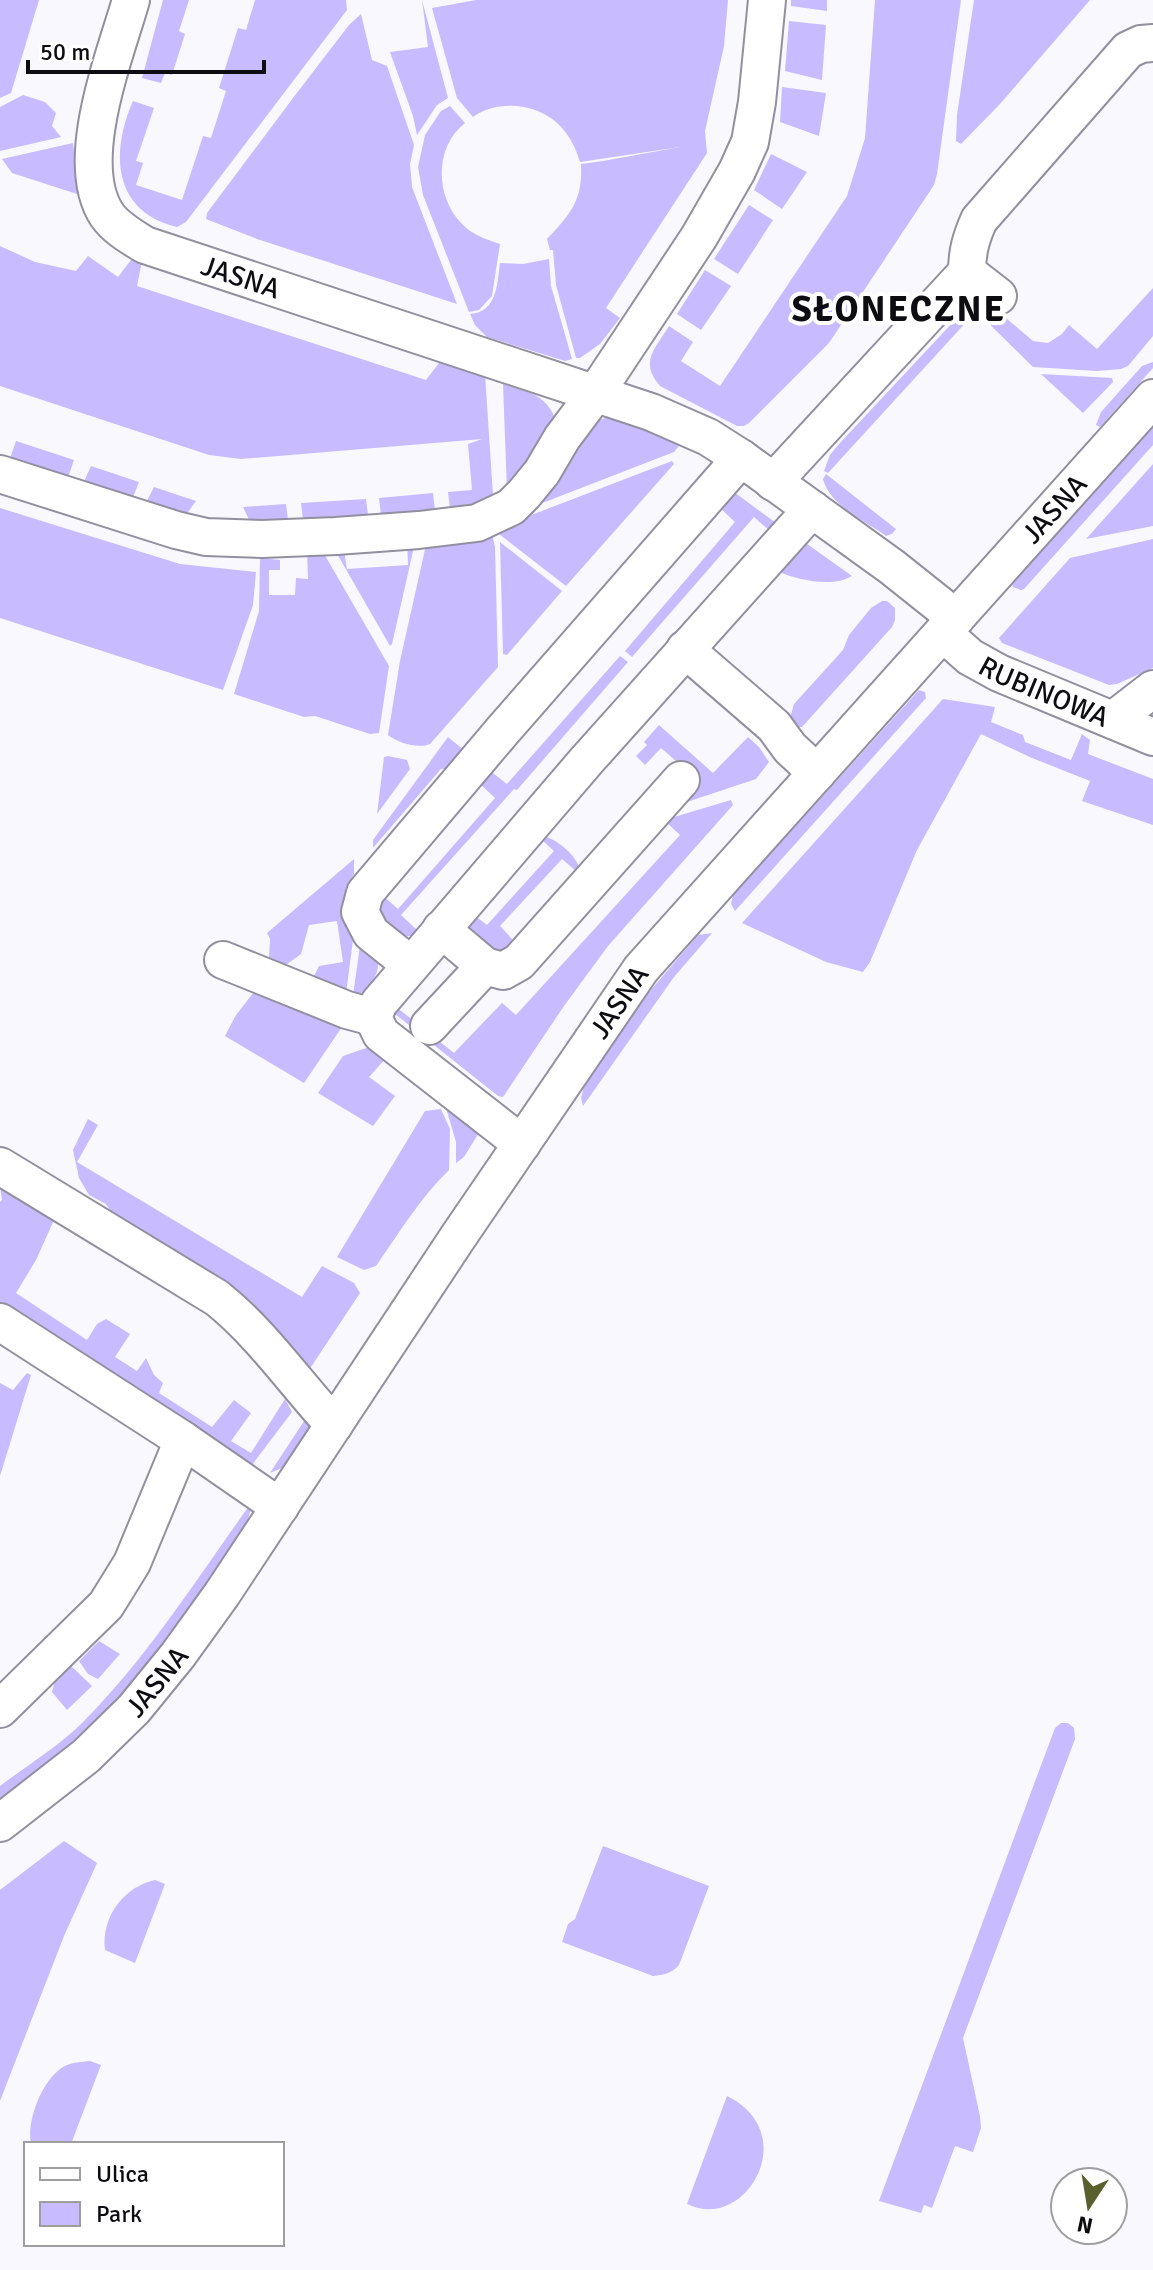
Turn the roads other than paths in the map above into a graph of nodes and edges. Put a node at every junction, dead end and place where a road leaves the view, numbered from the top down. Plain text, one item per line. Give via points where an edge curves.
1 (131, 0) edge
2 (767, 0) edge
3 (1153, 43) edge
4 (967, 272) junction
5 (998, 296) dead end
6 (595, 394) junction
7 (1153, 398) edge
8 (741, 458) junction
9 (0, 474) edge
10 (773, 482) junction
11 (812, 509) junction
12 (949, 626) junction
13 (685, 649) junction
14 (1153, 689) edge
15 (1113, 720) junction
16 (1153, 737) edge
17 (817, 773) junction
18 (681, 780) dead end
19 (441, 929) junction
20 (223, 960) dead end
21 (411, 965) junction
22 (485, 966) junction
23 (373, 1017) junction
24 (429, 1026) dead end
25 (522, 1144) junction
26 (0, 1166) edge
27 (0, 1322) edge
28 (334, 1425) junction
29 (183, 1440) junction
30 (280, 1507) junction
31 (0, 1709) edge
32 (0, 1823) edge

1 - 6 street, JASNA via 94,145 98,192 109,217 122,230 145,245
2 - 6 street via 750,142 699,237
3 - 4 street via 1128,50 979,220
4 - 5 street
4 - 10 street
6 - 8 street, JASNA via 651,412
6 - 9 street via 524,494 511,507 477,523 336,536 206,537
7 - 12 street, JASNA
8 - 10 street, JASNA
8 - 21 street via 365,893 360,912 371,933
10 - 11 street, JASNA
11 - 12 street, JASNA via 892,567
11 - 13 street
12 - 15 street, RUBINOWA via 970,657
12 - 17 street, JASNA
13 - 17 street via 774,726
13 - 19 street
14 - 15 street
15 - 16 street, RUBINOWA
17 - 25 street, JASNA via 641,969
18 - 22 street via 519,962 503,971
19 - 21 street
19 - 22 street
20 - 23 street
21 - 23 street
22 - 24 street
23 - 25 street via 381,1034
25 - 28 street, JASNA
26 - 28 street via 217,1298 242,1319
27 - 29 street
28 - 30 street, JASNA
29 - 30 street
29 - 31 street via 132,1563 106,1605
30 - 32 street, JASNA via 178,1655 134,1709 86,1756

